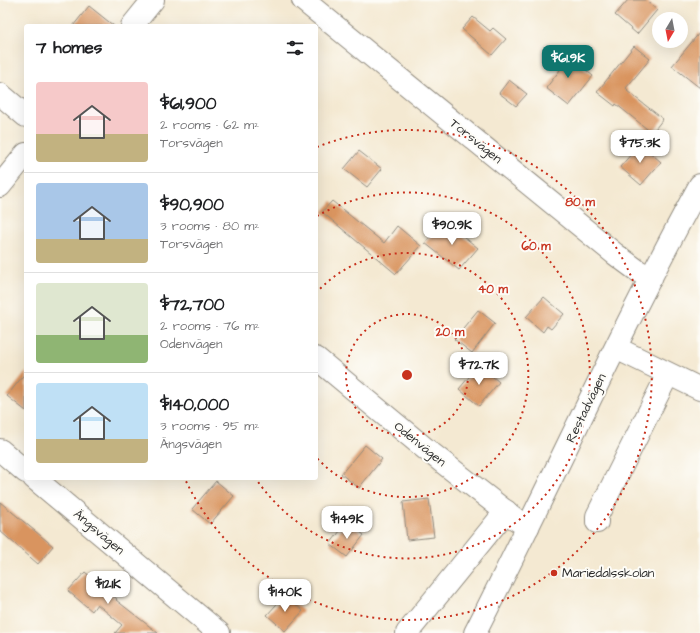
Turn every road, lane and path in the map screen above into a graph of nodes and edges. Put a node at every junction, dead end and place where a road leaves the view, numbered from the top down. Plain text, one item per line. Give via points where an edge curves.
1 (153, 0) edge
2 (304, 0) edge
3 (134, 24) edge
4 (0, 94) edge
5 (24, 114) edge
6 (24, 156) edge
7 (700, 185) edge
8 (0, 186) edge
9 (651, 278) junction
10 (616, 348) junction
11 (318, 360) edge
12 (668, 374) junction
13 (700, 389) edge
14 (0, 450) edge
15 (24, 470) edge
16 (36, 480) edge
17 (506, 511) junction
18 (597, 522) dead end
19 (528, 527) junction
20 (219, 633) edge
21 (407, 633) edge
22 (475, 633) edge

1 - 3 street
2 - 9 street, Torsvägen via 615,254
4 - 5 street
6 - 8 street
7 - 9 street, Restadvägen
9 - 10 street, Restadvägen
10 - 12 street
10 - 19 street, Restadvägen
11 - 17 street, Odenvägen via 426,450
12 - 13 street
12 - 18 street via 597,516
14 - 15 street
16 - 20 street, Ängsvägen
17 - 19 street, Odenvägen
17 - 21 street
19 - 22 street, Restadvägen

